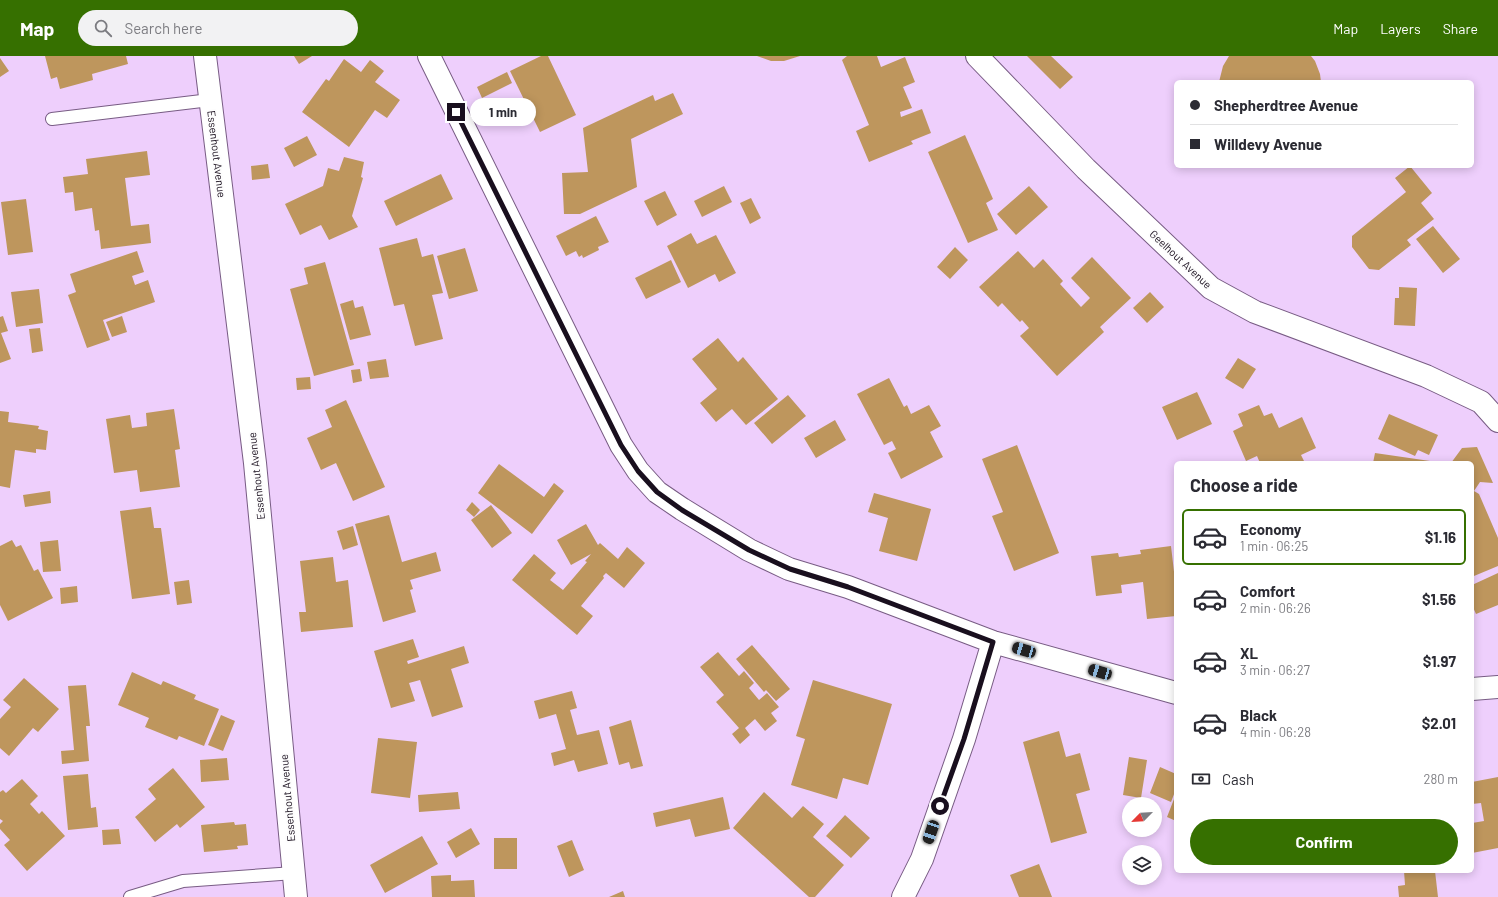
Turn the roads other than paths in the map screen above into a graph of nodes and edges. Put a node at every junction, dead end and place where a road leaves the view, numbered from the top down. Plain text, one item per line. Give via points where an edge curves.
1 (205, 56) edge
2 (428, 56) edge
3 (977, 56) edge
4 (210, 100) junction
5 (52, 119) dead end
6 (1498, 421) edge
7 (993, 642) junction
8 (1498, 687) edge
9 (1474, 689) edge
10 (1174, 692) edge
11 (294, 873) junction
12 (130, 897) edge
13 (296, 897) edge
14 (903, 897) edge

1 - 4 street, Essenhout Avenue
2 - 7 street via 621,445 638,471 657,492 749,550 790,569 848,587
3 - 6 street, Geelhout Avenue via 1086,169 1211,288 1255,312 1426,376 1481,402
4 - 5 lane
4 - 11 street, Essenhout Avenue via 255,463
7 - 10 street
7 - 14 street via 964,739 922,859
8 - 9 street
11 - 12 lane via 183,881
11 - 13 street, Essenhout Avenue

